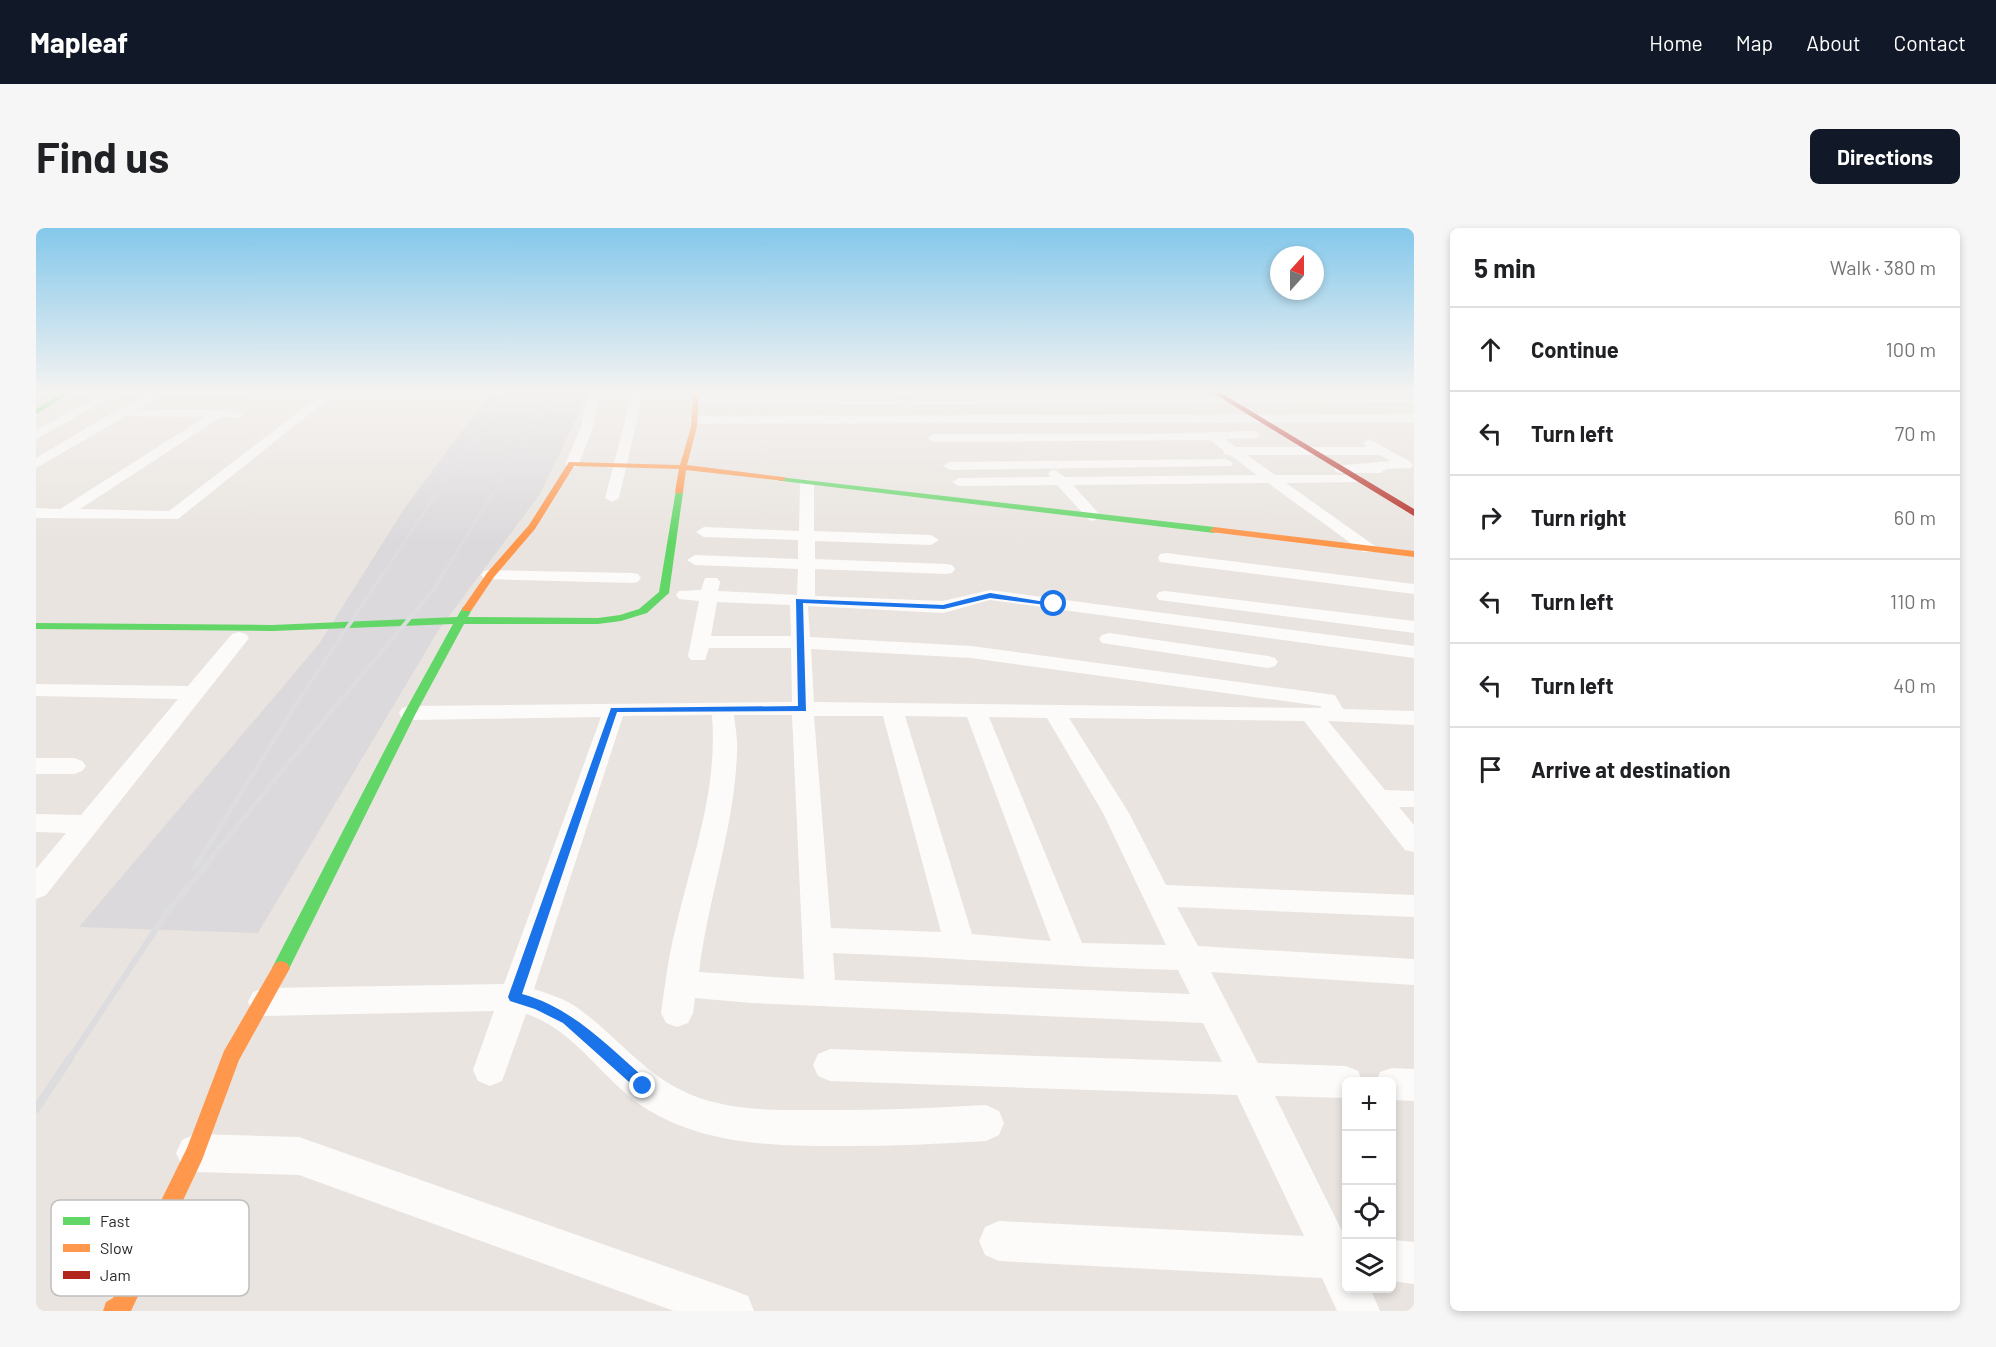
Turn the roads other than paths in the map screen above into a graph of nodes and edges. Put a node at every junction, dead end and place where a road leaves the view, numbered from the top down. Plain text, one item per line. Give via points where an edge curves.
1 (76, 441) edge
2 (177, 441) edge
3 (269, 441) edge
4 (582, 441) edge
5 (627, 441) edge
6 (689, 441) edge
7 (936, 441) edge
8 (1007, 441) edge
9 (1024, 441) edge
10 (1095, 441) edge
11 (1146, 441) edge
12 (1219, 441) edge
13 (1293, 441) edge
14 (1368, 441) edge
15 (1157, 450) junction
16 (1233, 450) junction
17 (1309, 450) junction
18 (1384, 451) junction
19 (942, 452) junction
20 (1172, 463) junction
21 (1250, 463) junction
22 (36, 464) edge
23 (572, 464) junction
24 (1047, 464) junction
25 (1120, 464) junction
26 (621, 465) junction
27 (1410, 465) edge
28 (1336, 466) junction
29 (683, 467) junction
30 (1355, 477) junction
31 (1272, 479) junction
32 (1137, 480) junction
33 (1191, 480) junction
34 (1060, 481) junction
35 (959, 482) junction
36 (807, 483) junction
37 (612, 498) dead end
38 (970, 502) junction
39 (1410, 509) edge
40 (36, 513) edge
41 (63, 514) junction
42 (1092, 516) junction
43 (704, 532) dead end
44 (807, 535) junction
45 (931, 540) dead end
46 (1369, 549) junction
47 (1414, 554) edge
48 (1166, 558) dead end
49 (695, 560) dead end
50 (806, 564) junction
51 (946, 569) dead end
52 (490, 575) junction
53 (712, 577) dead end
54 (632, 578) dead end
55 (1414, 589) edge
56 (685, 595) dead end
57 (708, 596) junction
58 (1166, 596) dead end
59 (802, 601) junction
60 (1212, 602) junction
61 (1103, 610) junction
62 (36, 626) edge
63 (1223, 626) junction
64 (1414, 627) edge
65 (239, 638) dead end
66 (1109, 639) junction
67 (800, 642) junction
68 (1414, 652) edge
69 (1268, 662) dead end
70 (1116, 671) junction
71 (36, 690) edge
72 (195, 693) junction
73 (722, 708) junction
74 (803, 709) junction
75 (614, 710) junction
76 (892, 710) junction
77 (975, 710) junction
78 (1054, 711) junction
79 (1125, 712) junction
80 (410, 713) junction
81 (1310, 714) junction
82 (1339, 715) junction
83 (1414, 718) edge
84 (36, 766) edge
85 (74, 766) dead end
86 (1378, 798) junction
87 (1414, 800) edge
88 (36, 824) edge
89 (90, 824) junction
90 (1414, 843) edge
91 (36, 888) edge
92 (1156, 895) junction
93 (1414, 906) edge
94 (818, 940) junction
95 (960, 946) junction
96 (1072, 955) junction
97 (1187, 958) junction
98 (1414, 972) edge
99 (820, 993) junction
100 (515, 997) junction
101 (264, 1002) junction
102 (1211, 1009) junction
103 (830, 1065) dead end
104 (490, 1070) dead end
105 (1245, 1077) junction
106 (1342, 1082) edge
107 (1396, 1084) edge
108 (1414, 1085) edge
109 (986, 1123) dead end
110 (195, 1153) junction
111 (173, 1200) edge
112 (999, 1241) dead end
113 (1396, 1262) edge
114 (1414, 1263) edge
115 (1342, 1269) edge
116 (1342, 1273) edge
117 (1352, 1293) edge
118 (734, 1311) edge
119 (1359, 1311) edge

1 - 22 street
2 - 41 street
3 - 41 street via 173,516
4 - 23 street
5 - 26 street
6 - 29 street
7 - 19 street
8 - 19 street
9 - 24 street
10 - 25 street
11 - 15 street
12 - 16 street
13 - 17 street
14 - 18 street
15 - 16 street
15 - 20 street
16 - 17 street
16 - 21 street
17 - 18 street
17 - 28 street
18 - 27 street
19 - 24 street
19 - 35 street
20 - 21 street
20 - 25 street
20 - 33 street
21 - 28 street
21 - 31 street
23 - 26 street
23 - 52 street via 532,527
24 - 25 street
24 - 34 street
25 - 32 street
26 - 29 street
26 - 37 street
27 - 28 street via 1374,465 1380,469
28 - 30 street
29 - 36 street
29 - 62 street via 664,593 643,611 621,618 272,628
30 - 31 street
30 - 39 street
31 - 33 street
31 - 46 street
32 - 33 street
32 - 34 street
34 - 35 street
34 - 42 street
35 - 38 street
36 - 38 street
36 - 44 street
38 - 42 street
40 - 41 street
42 - 46 street
43 - 44 street
44 - 45 street
44 - 50 street
46 - 47 street
48 - 55 street
49 - 50 street
50 - 51 street
50 - 59 street
52 - 54 street
52 - 80 street via 461,618
53 - 57 street
56 - 57 street
57 - 59 street
57 - 67 street via 699,649
58 - 60 street
59 - 61 street via 944,607 990,595
59 - 67 street
60 - 63 street
60 - 64 street
61 - 63 street
61 - 66 street
63 - 68 street
65 - 72 street
66 - 69 street
66 - 70 street
67 - 70 street via 971,652
67 - 74 street
70 - 79 street
70 - 82 street via 1327,700
71 - 72 street
72 - 89 street
73 - 74 street
73 - 75 street
73 - 99 street via 726,749 722,787 689,933 679,998
74 - 76 street
74 - 94 street
75 - 80 street
75 - 100 street
76 - 77 street
76 - 95 street
77 - 78 street
77 - 96 street
78 - 79 street
78 - 92 street via 1116,813
79 - 81 street
80 - 101 street
81 - 82 street
81 - 86 street
82 - 83 street
84 - 85 street
86 - 87 street
86 - 90 street
88 - 89 street
89 - 91 street
92 - 93 street
92 - 97 street
94 - 95 street
94 - 99 street
95 - 96 street
96 - 97 street
97 - 98 street
97 - 102 street
99 - 102 street
100 - 101 street
100 - 104 street
100 - 109 street via 567,1019 643,1086 668,1102 701,1115 752,1126 807,1128 917,1128
101 - 110 street via 231,1058
102 - 105 street
103 - 105 street
105 - 106 street
105 - 115 street
107 - 108 street
110 - 111 street
110 - 118 street via 299,1156
112 - 116 street
113 - 114 street
117 - 119 street

